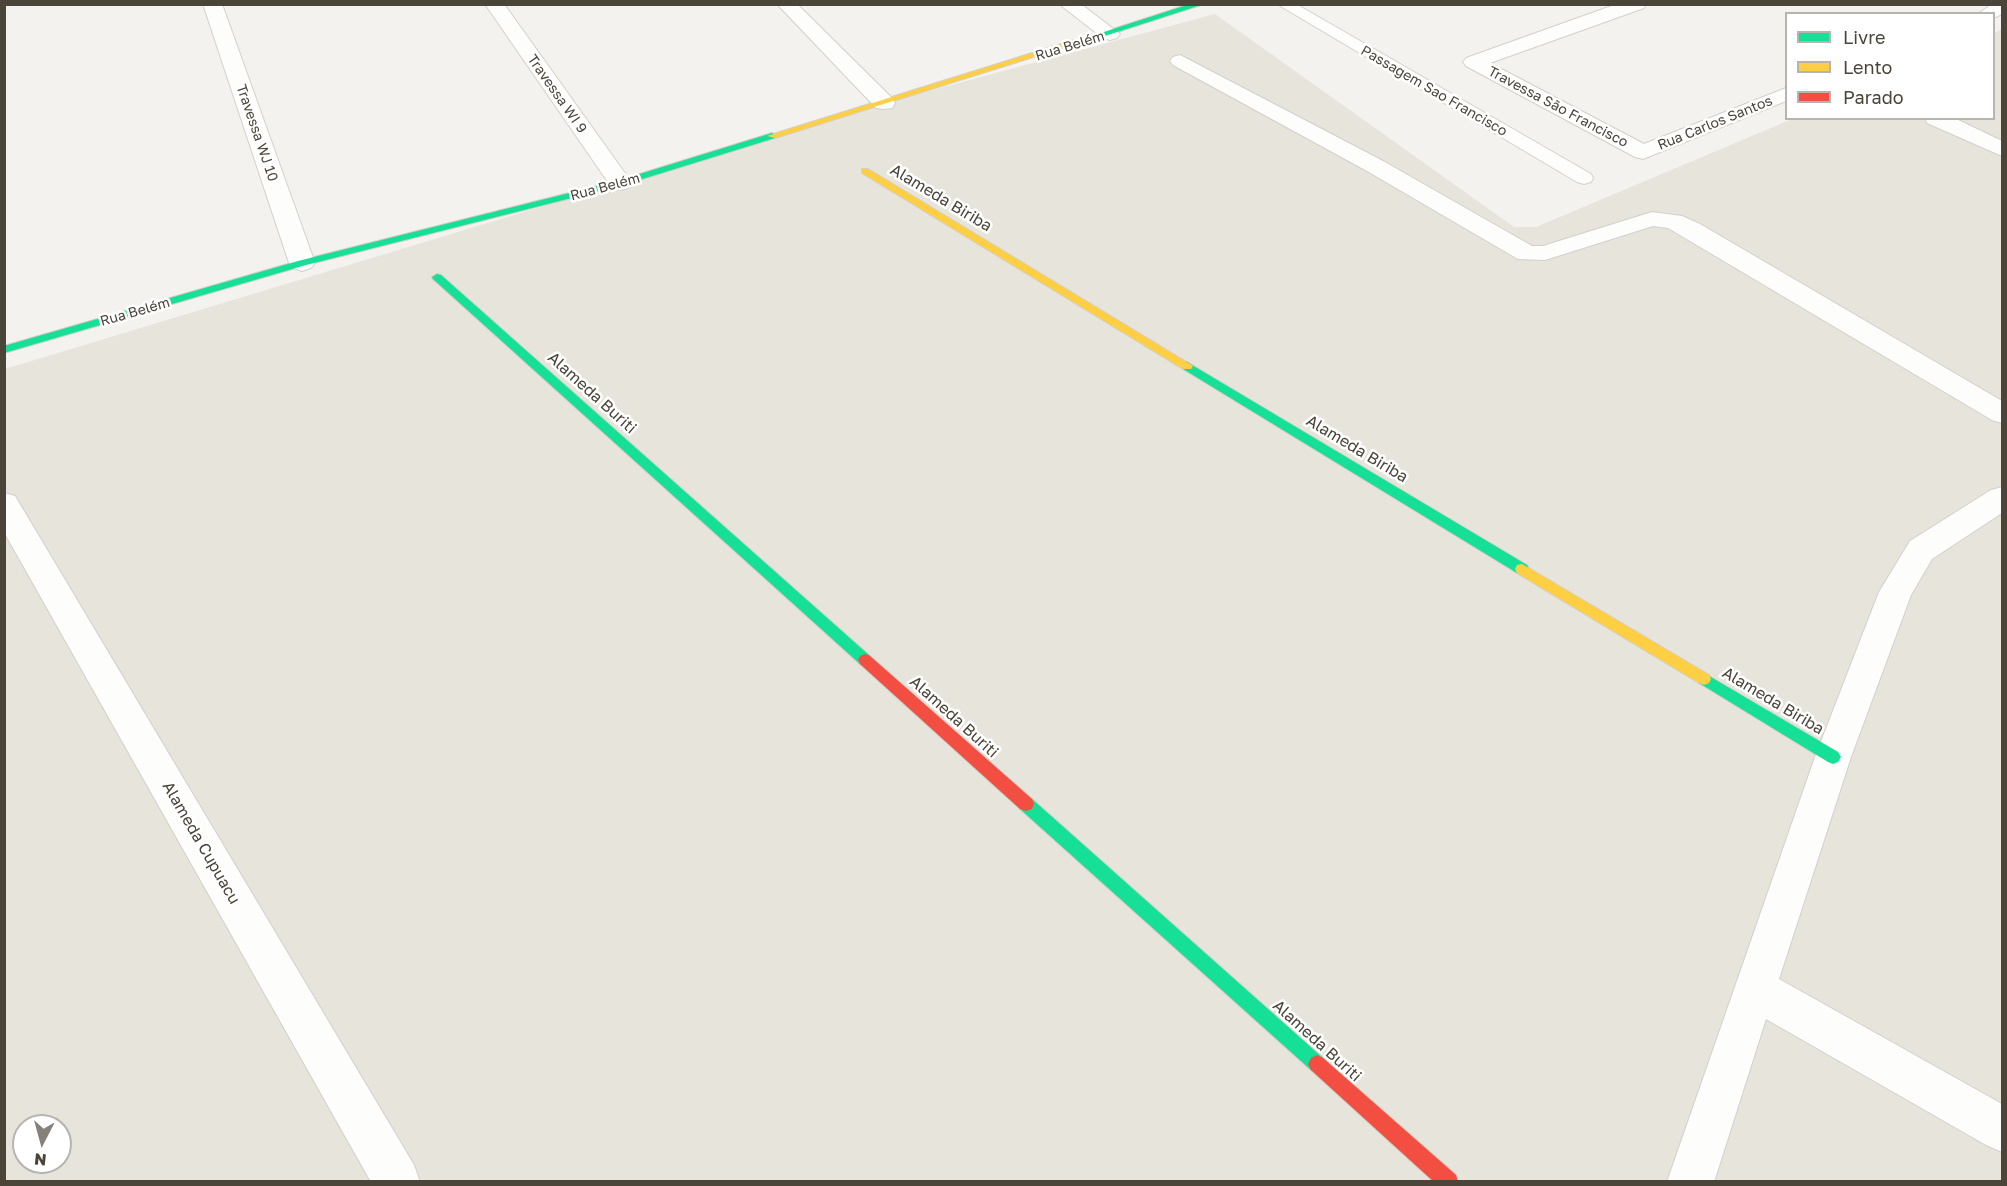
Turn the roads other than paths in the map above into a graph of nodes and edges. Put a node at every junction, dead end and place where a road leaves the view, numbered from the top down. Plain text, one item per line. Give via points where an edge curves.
1 (212, 4) edge
2 (494, 4) edge
3 (786, 4) edge
4 (1068, 4) edge
5 (1200, 4) edge
6 (1284, 4) edge
7 (1637, 4) edge
8 (1110, 34) junction
9 (1180, 61) dead end
10 (1785, 94) edge
11 (884, 103) junction
12 (1939, 120) edge
13 (2002, 149) edge
14 (1643, 152) joint
15 (865, 171) dead end
16 (1584, 178) dead end
17 (620, 183) junction
18 (302, 263) junction
19 (437, 277) dead end
20 (4, 350) edge
21 (2002, 413) edge
22 (2002, 498) edge
23 (4, 504) edge
24 (1833, 757) junction
25 (1755, 989) junction
26 (2002, 1129) edge
27 (397, 1182) edge
28 (1449, 1182) edge
29 (1690, 1182) edge

1 - 18 street, Travessa WJ 10
2 - 17 street, Travessa WI 9
3 - 11 street
4 - 8 street
5 - 8 street, Rua Belém
6 - 16 lane, Passagem Sao Francisco
7 - 14 street, Travessa São Francisco via 1473,62
8 - 11 street, Rua Belém
9 - 21 street via 1375,166 1527,254 1545,253 1652,219 1673,221
10 - 14 street, Rua Carlos Santos
11 - 17 street, Rua Belém
12 - 13 street
15 - 24 street, Alameda Biriba
17 - 18 street, Rua Belém
18 - 20 street, Rua Belém
19 - 28 street, Alameda Buriti
22 - 24 street via 1921,550 1894,592
23 - 27 street, Alameda Cupuacu
24 - 25 street
25 - 26 street
25 - 29 street

